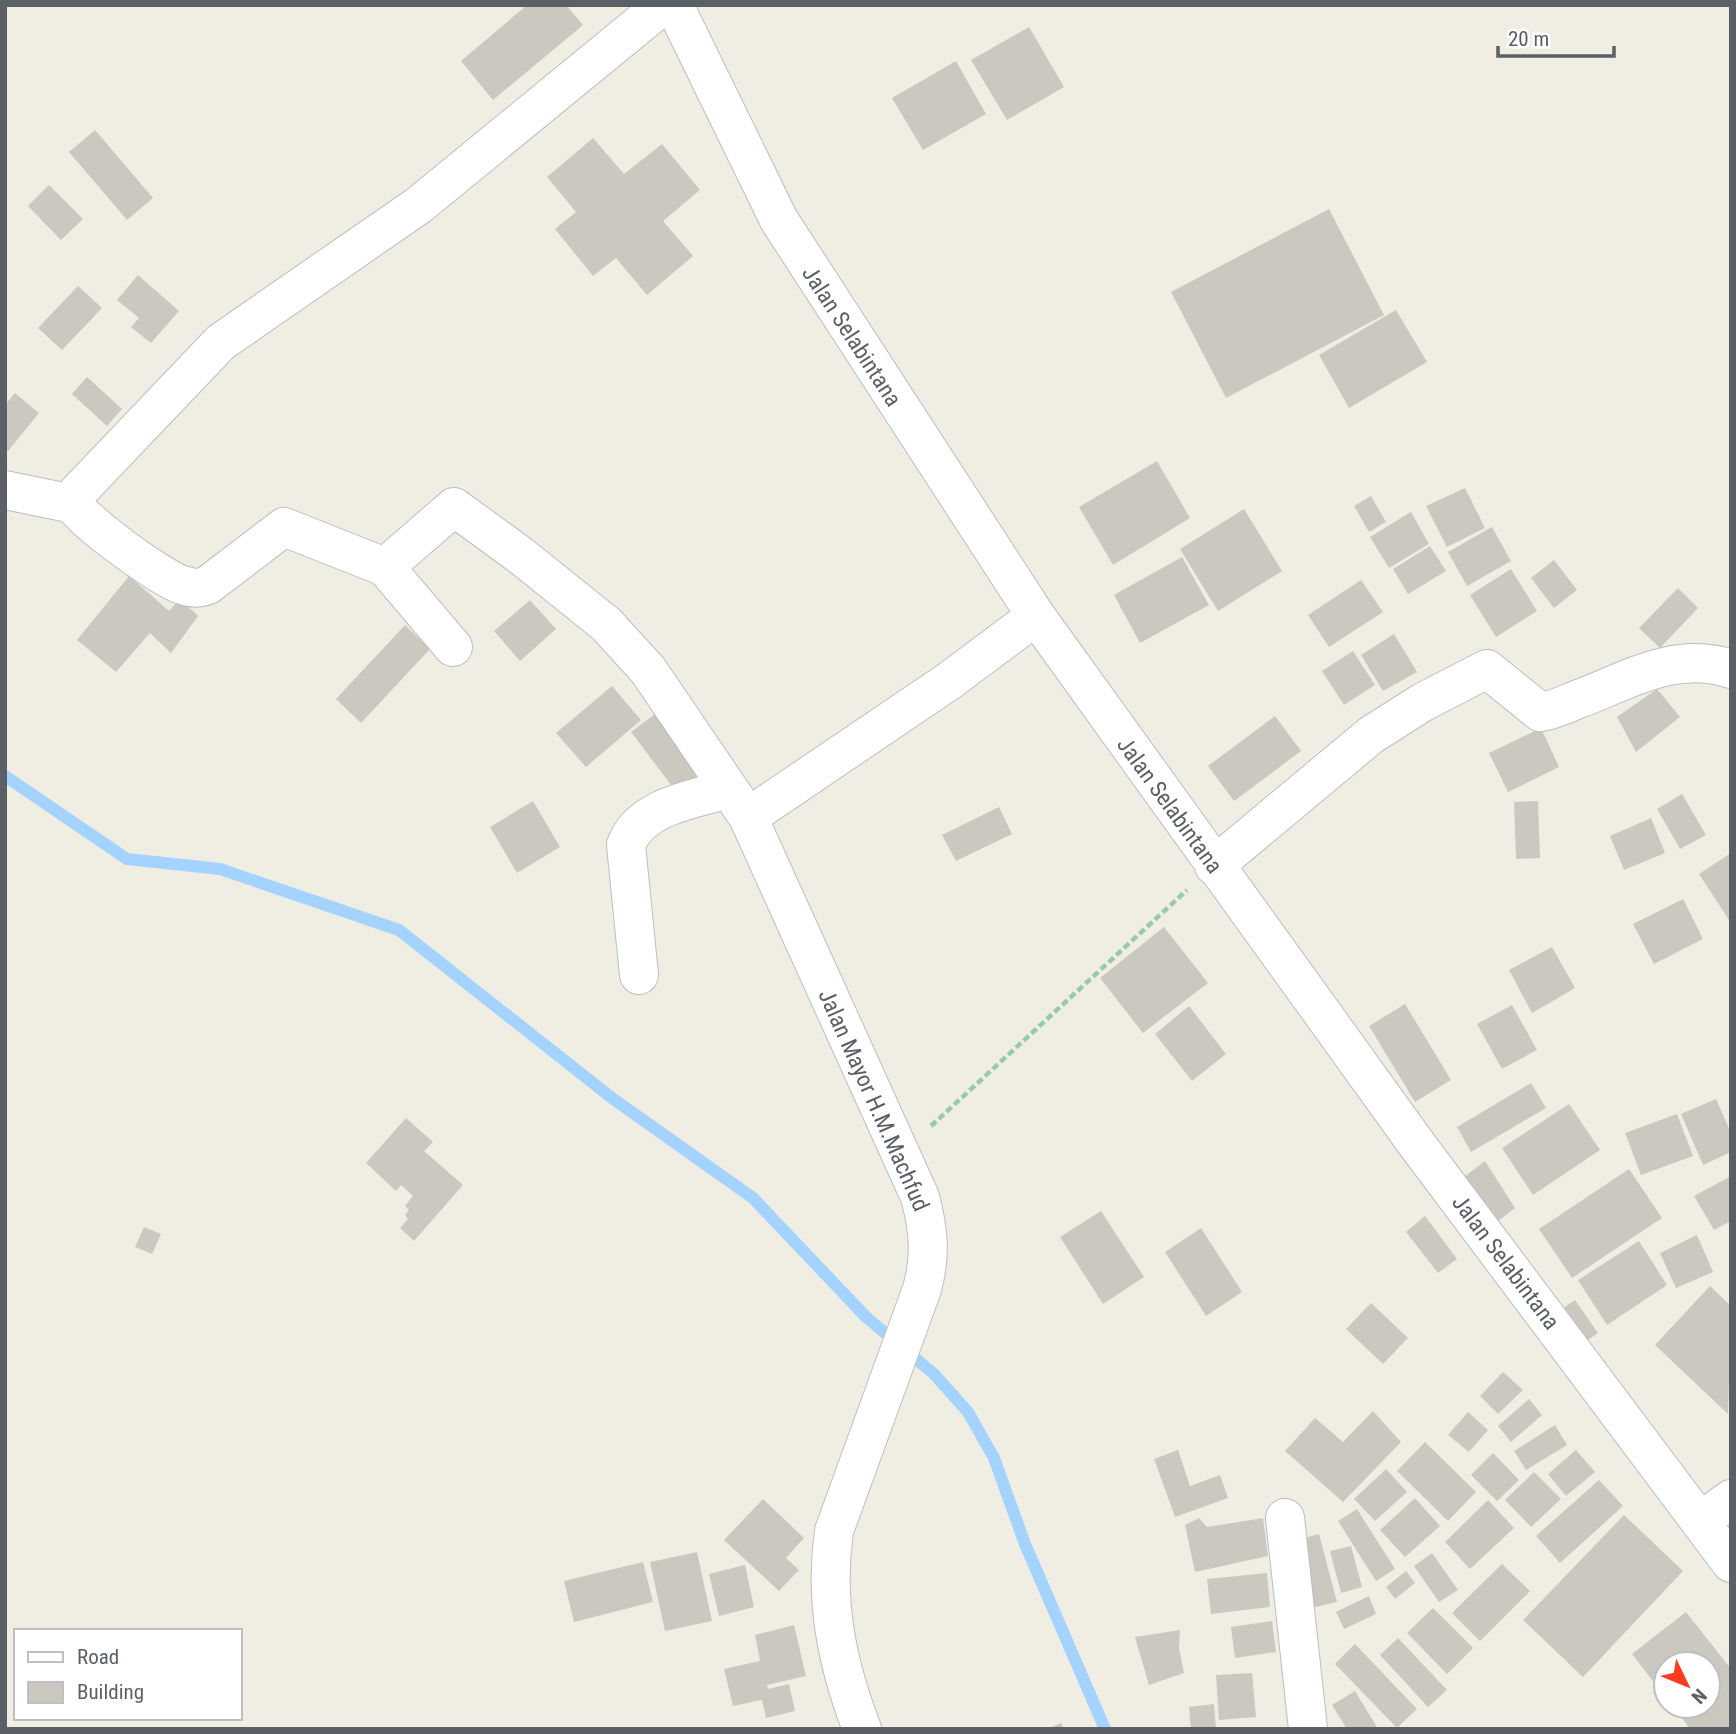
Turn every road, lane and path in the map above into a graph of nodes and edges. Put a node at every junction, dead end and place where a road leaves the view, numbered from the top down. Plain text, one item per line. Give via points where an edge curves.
1 (663, 5) edge
2 (674, 5) edge
3 (5, 490) edge
4 (72, 504) junction
5 (385, 567) junction
6 (1036, 615) junction
7 (453, 647) dead end
8 (1731, 669) edge
9 (739, 803) junction
10 (1214, 866) junction
11 (639, 975) dead end
12 (900, 1155) junction
13 (1716, 1510) edge
14 (1285, 1518) dead end
15 (1731, 1563) edge
16 (862, 1729) edge
17 (1308, 1729) edge

1 - 4 street via 419,205 221,342 76,494
2 - 6 street, Jalan Selabintana via 779,220
3 - 4 street
4 - 5 street via 95,528 179,584 198,588 284,527
5 - 7 street
5 - 9 street, Jalan Mayor H.M.Machfud via 453,508 462,510 606,625 648,670
6 - 9 street via 949,681
6 - 10 street, Jalan Selabintana
8 - 10 street via 1709,662 1678,663 1540,712 1487,669 1371,735
9 - 11 street via 661,810 630,834 626,845
9 - 12 street, Jalan Mayor H.M.Machfud
10 - 12 path
10 - 13 street, Jalan Selabintana via 1410,1135
12 - 16 street, Jalan Mayor H.M.Machfud via 929,1228 930,1261 834,1531 829,1569 830,1606 844,1681
13 - 15 street, Jalan Selabintana
14 - 17 street

